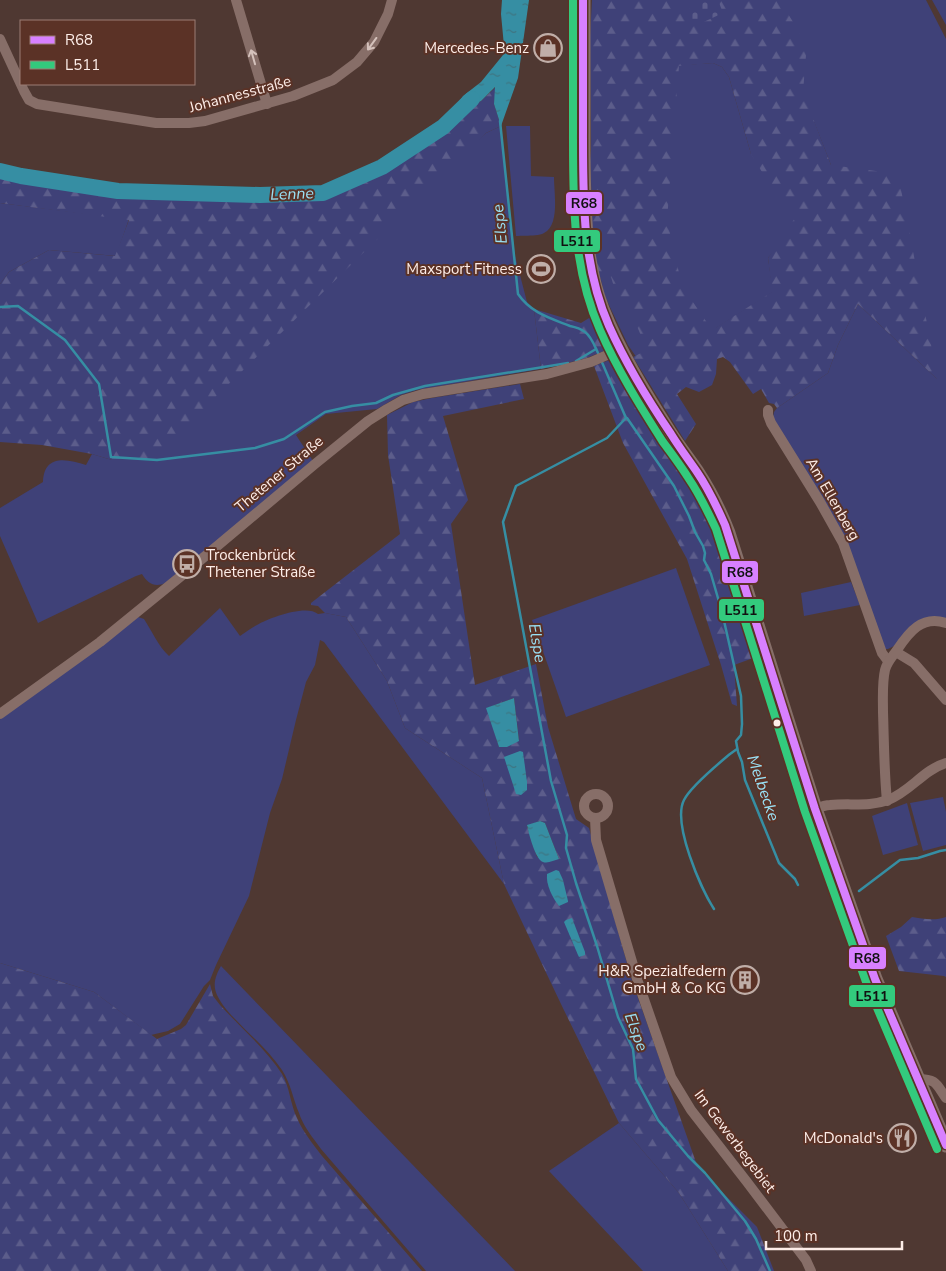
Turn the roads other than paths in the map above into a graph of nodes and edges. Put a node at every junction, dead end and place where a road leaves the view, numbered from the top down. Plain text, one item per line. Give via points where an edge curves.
1 (236, 0) edge
2 (392, 0) edge
3 (584, 0) edge
4 (0, 39) edge
5 (20, 83) edge
6 (21, 85) edge
7 (267, 104) junction
8 (615, 351) junction
9 (768, 410) dead end
10 (946, 623) edge
11 (896, 652) junction
12 (888, 662) junction
13 (946, 700) edge
14 (0, 714) edge
15 (946, 763) edge
16 (887, 801) junction
17 (816, 809) junction
18 (594, 818) dead end
19 (918, 1079) junction
20 (946, 1098) edge
21 (946, 1145) edge
22 (811, 1271) edge

7 -> 1 street
2 -> 7 street, Johannesstraße via 374,42 357,62 332,80
3 - 8 main road via 584,178 588,254
4 - 5 street, Johannesstraße
6 - 7 street, Johannesstraße via 29,100 37,104 156,123 205,121
8 - 14 street, Thetener Straße via 591,362 547,374 423,394 386,408 100,642
8 - 17 main road via 697,472 721,515
9 - 12 street, Am Ellenberg via 771,423 843,543
10 - 11 street via 932,621 915,628
11 - 12 street
11 - 13 street via 914,663
12 - 16 street via 883,686
15 - 16 street via 920,776 901,794
16 - 17 street via 828,805
17 - 19 main road via 876,979
18 - 22 street, Im Gewerbegebiet via 596,840 638,982 671,1077 691,1110 806,1260
19 - 20 street via 933,1080
19 - 21 main road

